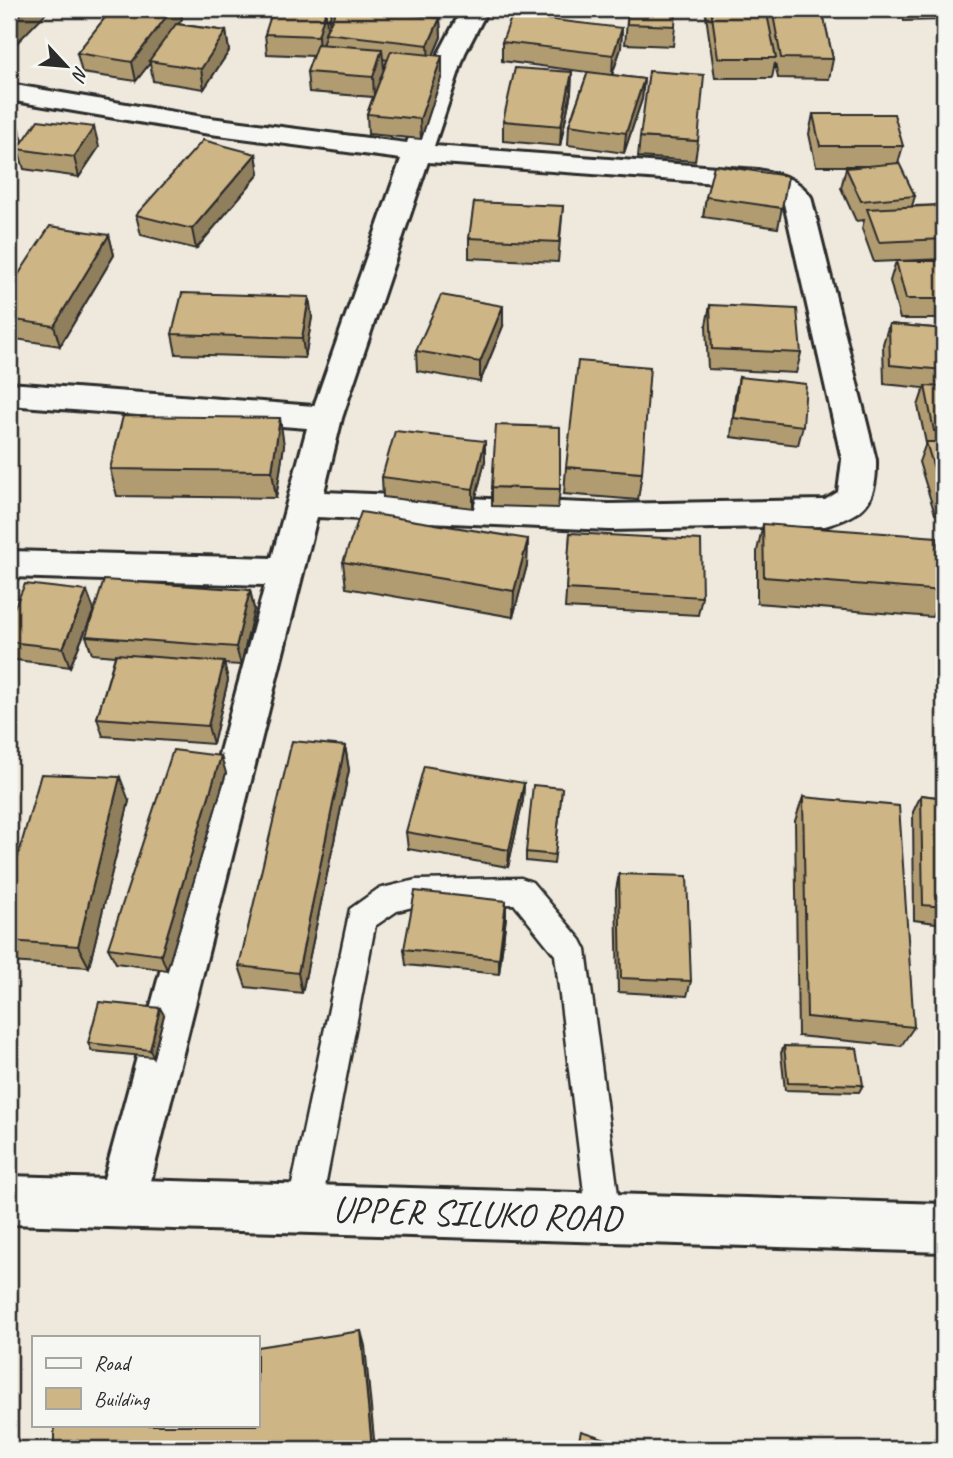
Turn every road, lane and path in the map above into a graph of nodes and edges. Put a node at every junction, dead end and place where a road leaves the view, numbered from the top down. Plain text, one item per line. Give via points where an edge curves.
1 (475, 9) edge
2 (9, 92) edge
3 (417, 153) junction
4 (9, 394) edge
5 (326, 418) junction
6 (304, 504) junction
7 (9, 564) edge
8 (285, 572) junction
9 (9, 1200) edge
10 (122, 1201) junction
11 (304, 1208) junction
12 (604, 1217) junction
13 (944, 1228) edge

1 - 3 street via 452,53
2 - 3 street via 203,125
3 - 5 street
3 - 6 street via 758,178 790,188 797,197 859,460 860,486 841,509 825,513 610,517
4 - 5 street
5 - 6 street
6 - 8 street
7 - 8 street
8 - 10 street
9 - 10 street, UPPER SILUKO ROAD
10 - 11 street, UPPER SILUKO ROAD
11 - 12 street, UPPER SILUKO ROAD
11 - 12 lane via 361,919 389,899 415,893 521,891 569,950
12 - 13 street, UPPER SILUKO ROAD

